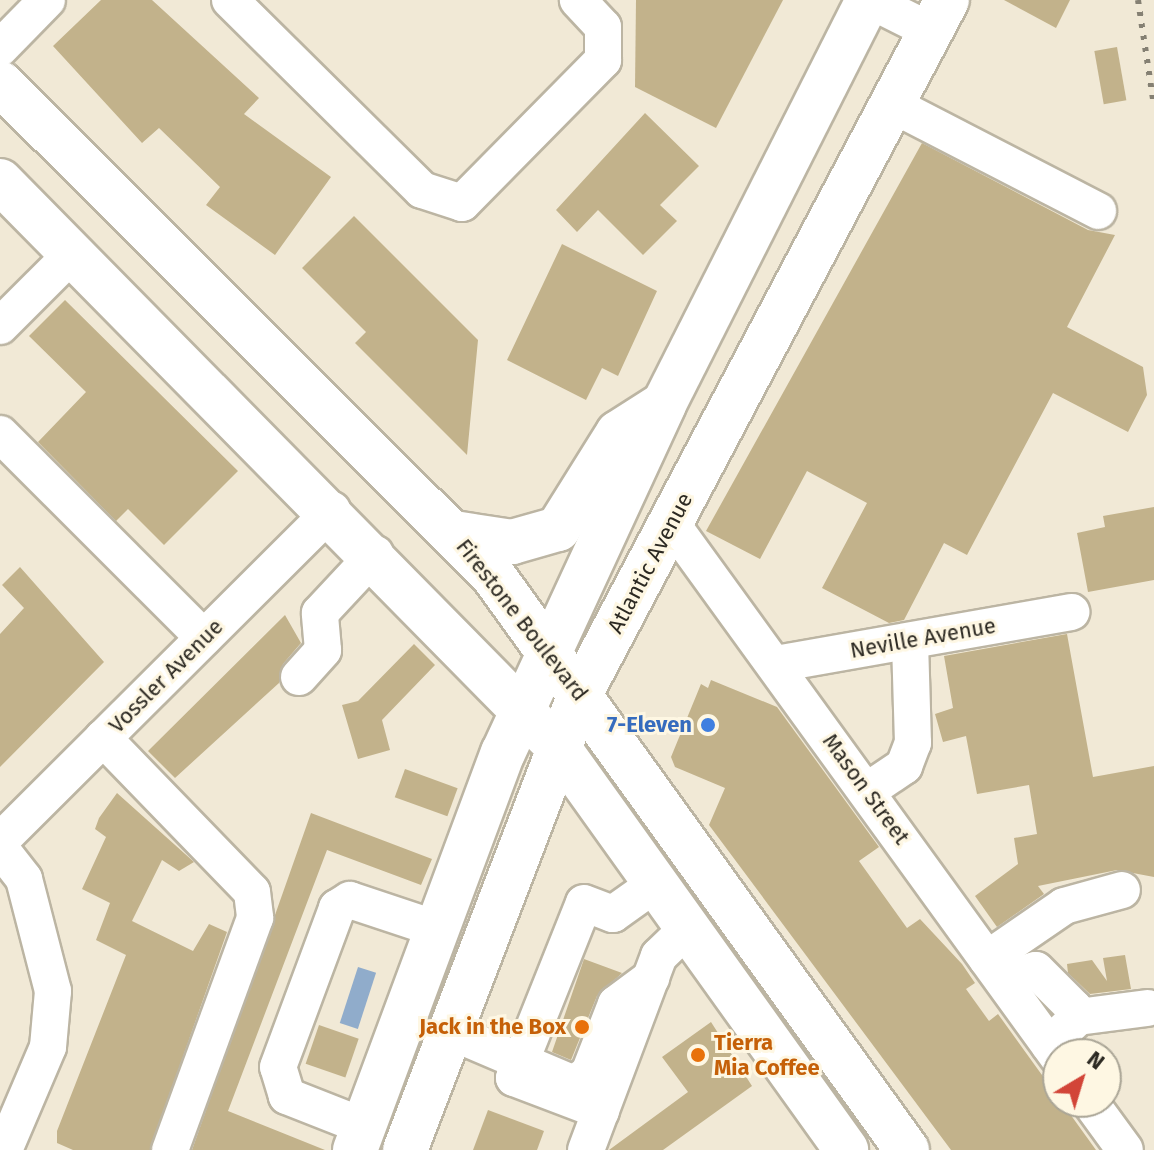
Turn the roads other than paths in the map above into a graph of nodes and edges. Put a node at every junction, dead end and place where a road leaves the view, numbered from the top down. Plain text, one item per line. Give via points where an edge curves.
1 (47, 0) edge
2 (230, 0) edge
3 (578, 0) edge
4 (869, 0) edge
5 (939, 15) edge
6 (0, 48) edge
7 (0, 83) edge
8 (891, 104) junction
9 (0, 181) edge
10 (1098, 211) dead end
11 (73, 253) junction
12 (0, 326) edge
13 (664, 404) junction
14 (0, 434) edge
15 (332, 510) junction
16 (671, 523) junction
17 (454, 533) junction
18 (375, 554) junction
19 (1071, 612) dead end
20 (204, 638) junction
21 (910, 641) junction
22 (552, 652) junction
23 (776, 664) junction
24 (299, 677) dead end
25 (580, 694) junction
26 (523, 709) junction
27 (103, 738) junction
28 (558, 747) junction
29 (867, 791) junction
30 (0, 841) edge
31 (0, 848) edge
32 (655, 884) junction
33 (1122, 890) dead end
34 (437, 929) junction
35 (687, 929) junction
36 (995, 969) junction
37 (651, 978) junction
38 (1147, 1008) dead end
39 (1078, 1017) junction
40 (449, 1031) junction
41 (1045, 1038) edge
42 (1063, 1038) edge
43 (522, 1058) junction
44 (601, 1111) junction
45 (1102, 1118) edge
46 (359, 1138) edge
47 (4, 1150) edge
48 (170, 1150) edge
49 (405, 1150) edge
50 (586, 1150) edge
51 (846, 1150) edge
52 (907, 1150) edge
53 (1125, 1150) edge

1 - 6 street
2 - 3 street via 422,190 462,203 603,60 603,27
4 - 5 street
4 - 13 main road
5 - 8 main road, Atlantic Avenue
7 - 17 main road, Firestone Boulevard
8 - 10 street
8 - 16 main road, Atlantic Avenue
9 - 11 main road
11 - 12 street
11 - 15 main road
13 - 17 main road via 618,433 558,529 512,542
13 - 22 main road
14 - 20 street
15 - 18 main road
15 - 20 street, Vossler Avenue
16 - 23 street, Mason Street
16 - 25 main road, Atlantic Avenue
17 - 22 main road, Firestone Boulevard
18 - 24 street via 320,613 323,650
18 - 26 main road
19 - 21 street, Neville Avenue
20 - 27 street, Vossler Avenue
21 - 23 street, Neville Avenue
21 - 29 street via 913,743 904,766
22 - 25 main road, Firestone Boulevard
22 - 26 main road
23 - 29 street, Mason Street
25 - 28 main road, Atlantic Avenue
25 - 52 main road, Firestone Boulevard
26 - 28 main road
26 - 34 main road
27 - 30 street, Vossler Avenue
27 - 48 street via 252,892 255,918
28 - 32 main road
28 - 40 main road, Atlantic Avenue
29 - 36 street, Mason Street
31 - 47 street via 29,890 53,991 48,1047
32 - 35 main road
32 - 43 street via 613,914 584,903
33 - 36 street via 1064,906
34 - 46 main road
34 - 46 street via 350,900 337,908 278,1067 287,1096
35 - 37 street via 659,956
35 - 51 main road
36 - 39 street via 1036,970
36 - 41 street, Mason Street
37 - 43 street via 616,1004 581,1082 546,1076
37 - 44 street
38 - 39 street
39 - 42 street
40 - 43 street
40 - 49 main road, Atlantic Avenue
43 - 44 street via 514,1078
44 - 50 street
45 - 53 street

